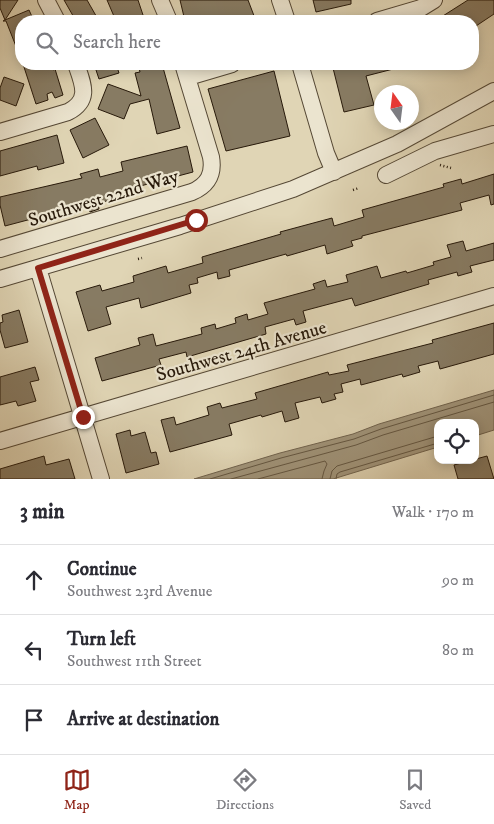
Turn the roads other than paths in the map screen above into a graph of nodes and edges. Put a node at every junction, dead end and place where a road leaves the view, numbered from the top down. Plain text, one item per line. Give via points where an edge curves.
1 (46, 0) edge
2 (160, 0) edge
3 (280, 0) edge
4 (434, 0) edge
5 (54, 15) edge
6 (166, 15) edge
7 (285, 15) edge
8 (397, 15) edge
9 (78, 70) edge
10 (185, 70) edge
11 (302, 70) edge
12 (494, 91) edge
13 (0, 132) edge
14 (494, 134) edge
15 (334, 172) junction
16 (386, 175) dead end
17 (0, 249) edge
18 (38, 268) junction
19 (0, 279) edge
20 (494, 296) edge
21 (83, 417) junction
22 (0, 442) edge
23 (101, 479) edge

1 - 5 street
2 - 6 street
3 - 7 street
4 - 8 street
9 - 13 street via 84,92 76,108
10 - 17 street, Southwest 22nd Way via 211,156 211,174 200,188
11 - 15 street
12 - 15 street via 428,128
14 - 16 street via 435,151
15 - 18 street via 243,206
18 - 19 street
18 - 21 street
20 - 21 street, Southwest 24th Avenue
21 - 22 street, Southwest 24th Avenue
21 - 23 street

